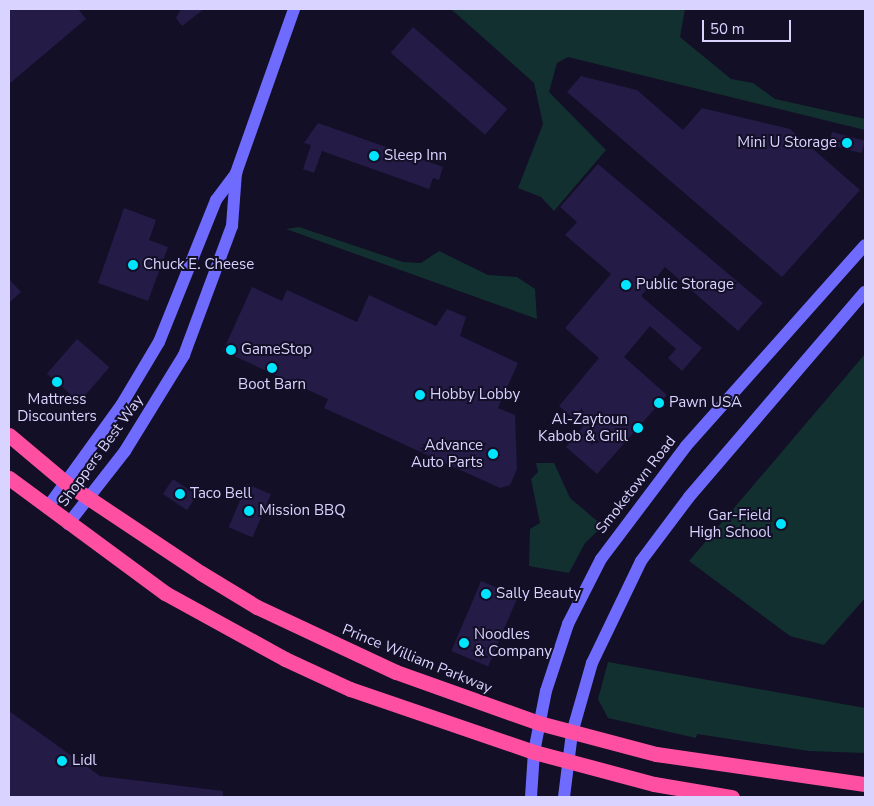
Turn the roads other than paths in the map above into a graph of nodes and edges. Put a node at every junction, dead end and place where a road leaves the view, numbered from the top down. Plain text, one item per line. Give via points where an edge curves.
1 (294, 9) edge
2 (236, 173) junction
3 (865, 245) edge
4 (865, 292) edge
5 (9, 435) edge
6 (9, 478) edge
7 (66, 482) junction
8 (88, 498) junction
9 (47, 508) junction
10 (68, 524) junction
11 (539, 723) junction
12 (572, 733) junction
13 (534, 752) junction
14 (567, 761) junction
15 (865, 784) edge
16 (531, 797) edge
17 (564, 797) edge
18 (732, 797) edge

1 - 2 main road, Shoppers Best Way
2 - 7 main road, Shoppers Best Way via 216,200 159,342
2 - 8 main road, Shoppers Best Way via 232,226 184,355 149,416
3 - 11 main road, Smoketown Road via 692,439 621,527 568,624
4 - 12 main road via 689,496 641,561 603,636
5 - 7 highway, Prince William Parkway
6 - 9 highway
7 - 8 highway, Prince William Parkway
7 - 9 main road, Shoppers Best Way
8 - 10 main road, Shoppers Best Way
8 - 11 highway, Prince William Parkway via 201,573 293,625 446,692
9 - 10 highway
10 - 13 highway via 166,593 285,659 418,715
11 - 12 highway, Prince William Parkway
11 - 13 main road, Smoketown Road
12 - 14 main road
12 - 15 highway, Prince William Parkway via 724,767
13 - 14 highway
13 - 16 main road, Smoketown Road
14 - 17 main road
14 - 18 highway

